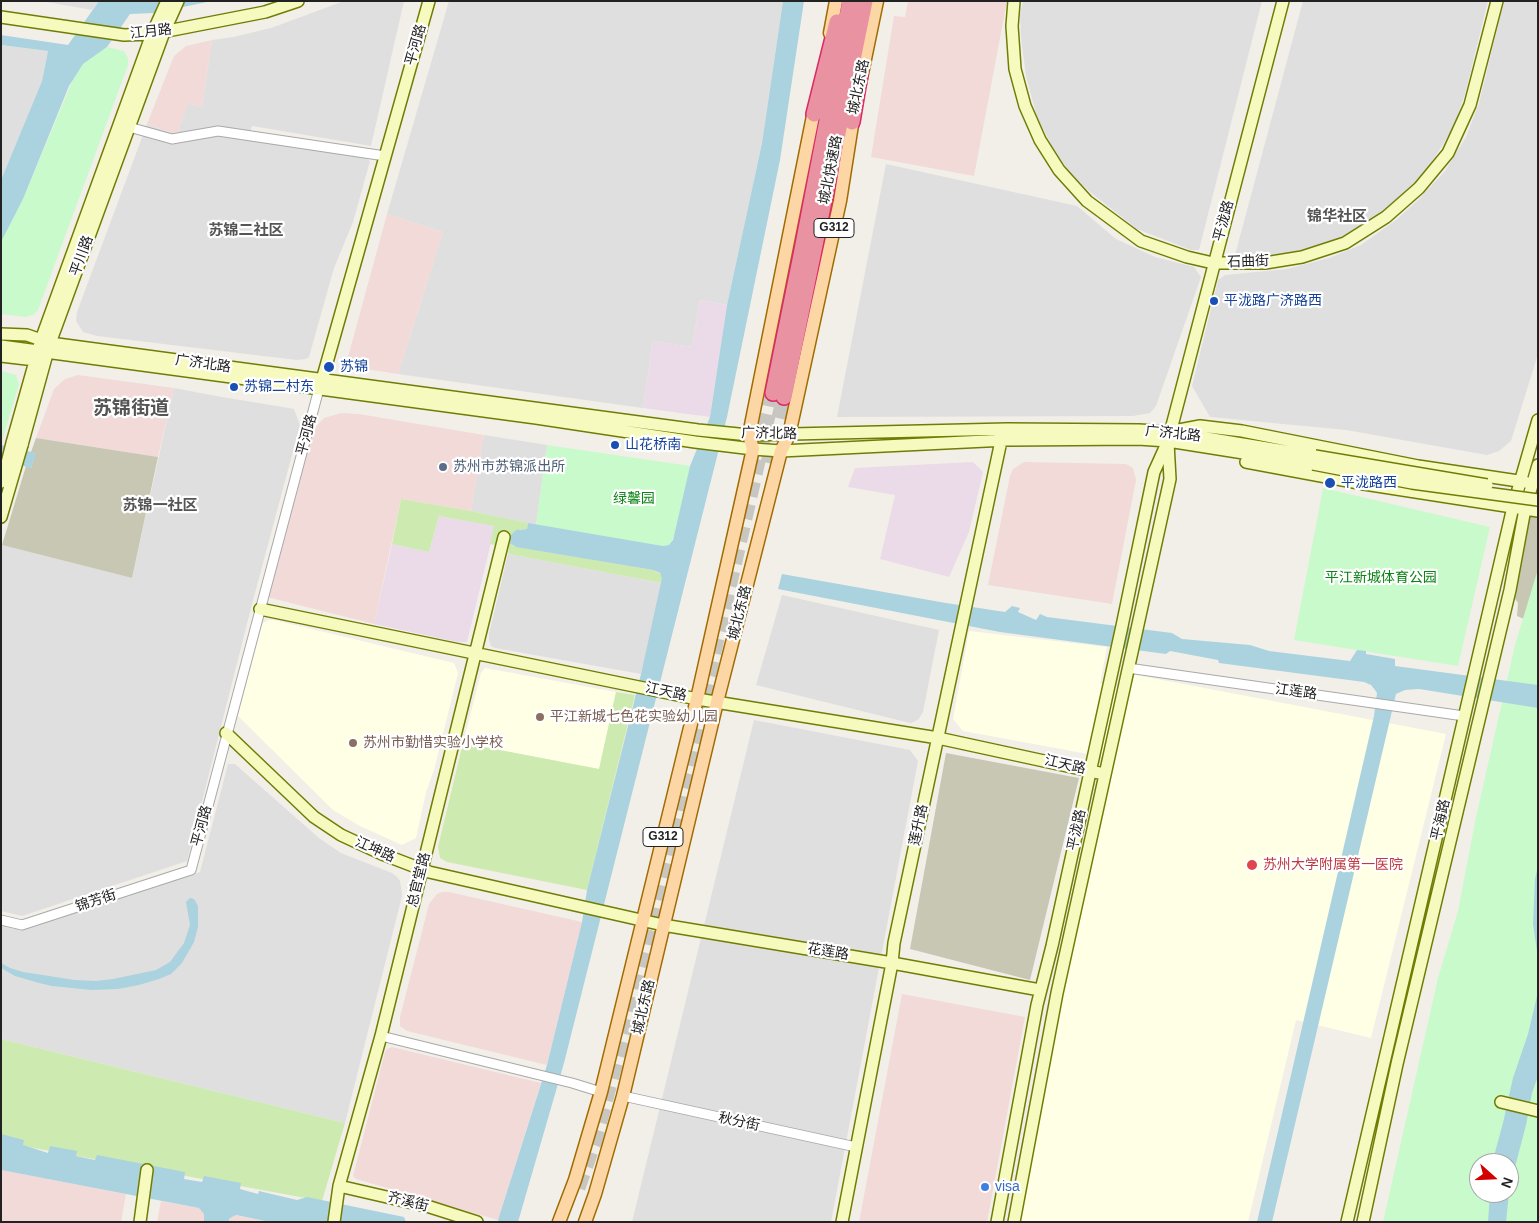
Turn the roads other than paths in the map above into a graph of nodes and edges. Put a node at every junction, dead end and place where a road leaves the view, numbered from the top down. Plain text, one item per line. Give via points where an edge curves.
1 (168, 1) edge
2 (178, 1) edge
3 (298, 1) edge
4 (428, 1) edge
5 (836, 1) edge
6 (843, 1) edge
7 (850, 1) edge
8 (865, 1) edge
9 (871, 1) edge
10 (877, 1) edge
11 (1014, 1) edge
12 (1283, 1) edge
13 (1498, 1) edge
14 (1, 17) edge
15 (165, 18) junction
16 (164, 32) junction
17 (152, 34) junction
18 (814, 114) junction
19 (852, 122) junction
20 (129, 127) junction
21 (385, 156) junction
22 (1213, 263) junction
23 (1, 330) edge
24 (1, 334) edge
25 (27, 335) junction
26 (1, 346) edge
27 (43, 350) junction
28 (1, 356) edge
29 (321, 384) junction
30 (1538, 420) edge
31 (749, 435) junction
32 (789, 435) junction
33 (1000, 435) junction
34 (1169, 437) junction
35 (753, 449) junction
36 (781, 451) junction
37 (1314, 460) junction
38 (1538, 465) edge
39 (10, 468) junction
40 (1520, 480) junction
41 (1, 482) edge
42 (1536, 487) edge
43 (1538, 500) edge
44 (1513, 507) junction
45 (1526, 509) junction
46 (1538, 511) edge
47 (1, 517) edge
48 (504, 537) dead end
49 (260, 609) junction
50 (476, 652) junction
51 (1128, 668) junction
52 (697, 699) junction
53 (717, 702) junction
54 (1464, 716) junction
55 (226, 733) junction
56 (938, 738) junction
57 (1090, 771) junction
58 (1104, 774) junction
59 (422, 869) junction
60 (191, 870) joint
61 (616, 914) joint
62 (1, 920) edge
63 (643, 920) junction
64 (663, 925) junction
65 (892, 963) junction
66 (1040, 990) junction
67 (381, 1036) junction
68 (602, 1092) junction
69 (623, 1096) junction
70 (1501, 1102) dead end
71 (1538, 1111) edge
72 (856, 1148) junction
73 (147, 1170) dead end
74 (339, 1191) junction
75 (140, 1222) edge
76 (334, 1222) edge
77 (477, 1222) edge
78 (559, 1222) edge
79 (585, 1222) edge
80 (842, 1222) edge
81 (997, 1222) edge
82 (1014, 1222) edge
83 (1347, 1222) edge
84 (1363, 1222) edge

1 - 15 street, 平川路
2 - 15 street, 平川路
3 - 16 street, 江月路 via 265,12
4 - 21 street, 平河路
5 - 18 main road, 城北东路 / G312
6 - 18 highway
7 - 8 highway, 城北快速路 via 778,395
9 - 19 highway
10 - 19 main road, 城北东路 / G312
11 - 22 street, 石曲街 via 1015,69 1025,106 1058,170 1087,201 1140,241
12 - 22 street, 平泷路
13 - 22 street, 石曲街 via 1470,105 1448,153 1419,188 1386,217 1345,243 1302,257 1265,263
14 - 17 street, 江月路 via 124,35
15 - 16 street, 平川路
15 - 17 street, 平川路
16 - 17 street, 江月路
16 - 20 street, 平川路
17 - 27 street, 平川路
18 - 31 main road, 城北东路 / G312
19 - 32 main road, 城北东路 / G312 via 840,201
20 - 21 street via 172,138 218,131
20 - 27 street, 平川路
21 - 29 street, 平河路
22 - 34 street, 平泷路
23 - 25 street
24 - 25 street, 广济北路
25 - 27 street, 广济北路
26 - 27 street, 广济北路
27 - 28 street
27 - 29 street, 广济北路
27 - 39 street, 平川路, bridge
29 - 31 street, 广济北路
29 - 35 street, 广济北路
29 - 49 street, 平河路
30 - 40 street, 平海路
31 - 32 street, 广济北路
31 - 35 main road, 城北东路 / G312
32 - 33 street, 广济北路
32 - 36 main road, 城北东路 / G312
33 - 34 street, 广济北路
33 - 36 street, 广济北路
33 - 56 street, 莲升路
34 - 37 street, 广济北路
34 - 40 street via 1200,426 1242,431 1418,466
34 - 44 street via 1198,454
34 - 51 street, 平泷路 via 1170,479
34 - 57 street, 平泷路 via 1154,472
35 - 36 street, 广济北路
35 - 52 main road, 城北东路 / G312
36 - 53 main road, 城北东路 / G312
37 - 42 street, 广济北路, bridge
37 - 43 street, 广济北路, bridge via 1412,483
38 - 42 street, 平海路
39 - 41 street, 平川路
39 - 47 street, 平川路
40 - 42 street
40 - 44 street, 平海路
42 - 45 street, 平海路
44 - 45 street
44 - 54 street, 平海路
45 - 46 street
45 - 84 street, 平海路
48 - 50 street, 总官堂路
49 - 50 street, 江天路
49 - 55 street, 平河路
50 - 52 street, 江天路
50 - 59 street, 总官堂路
51 - 54 street, 江莲路
51 - 58 street, 平泷路
52 - 53 street, 江天路
52 - 63 main road, 城北东路 / G312
53 - 56 street, 江天路
53 - 64 main road, 城北东路 / G312
54 - 83 street, 平海路
55 - 59 street, 江坤路 via 314,817 341,835
55 - 60 street, 平河路
56 - 57 street, 江天路
56 - 65 street, 莲升路
57 - 58 street, 江天路
57 - 66 street, 平泷路
58 - 82 street, 平泷路 via 1057,993
59 - 61 street, 江坤路
59 - 67 street, 总官堂路
60 - 62 street, 锦芳街 via 22,925
61 - 63 street, 花莲路
63 - 64 street, 花莲路
63 - 68 main road, 城北东路 / G312
64 - 65 street, 花莲路
64 - 69 main road, 城北东路 / G312
65 - 66 street, 花莲路
65 - 72 street, 莲升路
66 - 81 street, 平泷路
67 - 68 street
67 - 74 street, 总官堂路
68 - 78 main road, 城北东路 / G312
69 - 72 street, 秋分街
69 - 79 main road, 城北东路 / G312
70 - 71 street
72 - 80 street, 莲升路
73 - 75 street
74 - 76 street, 总官堂路
74 - 77 street, 齐溪街 via 430,1207

